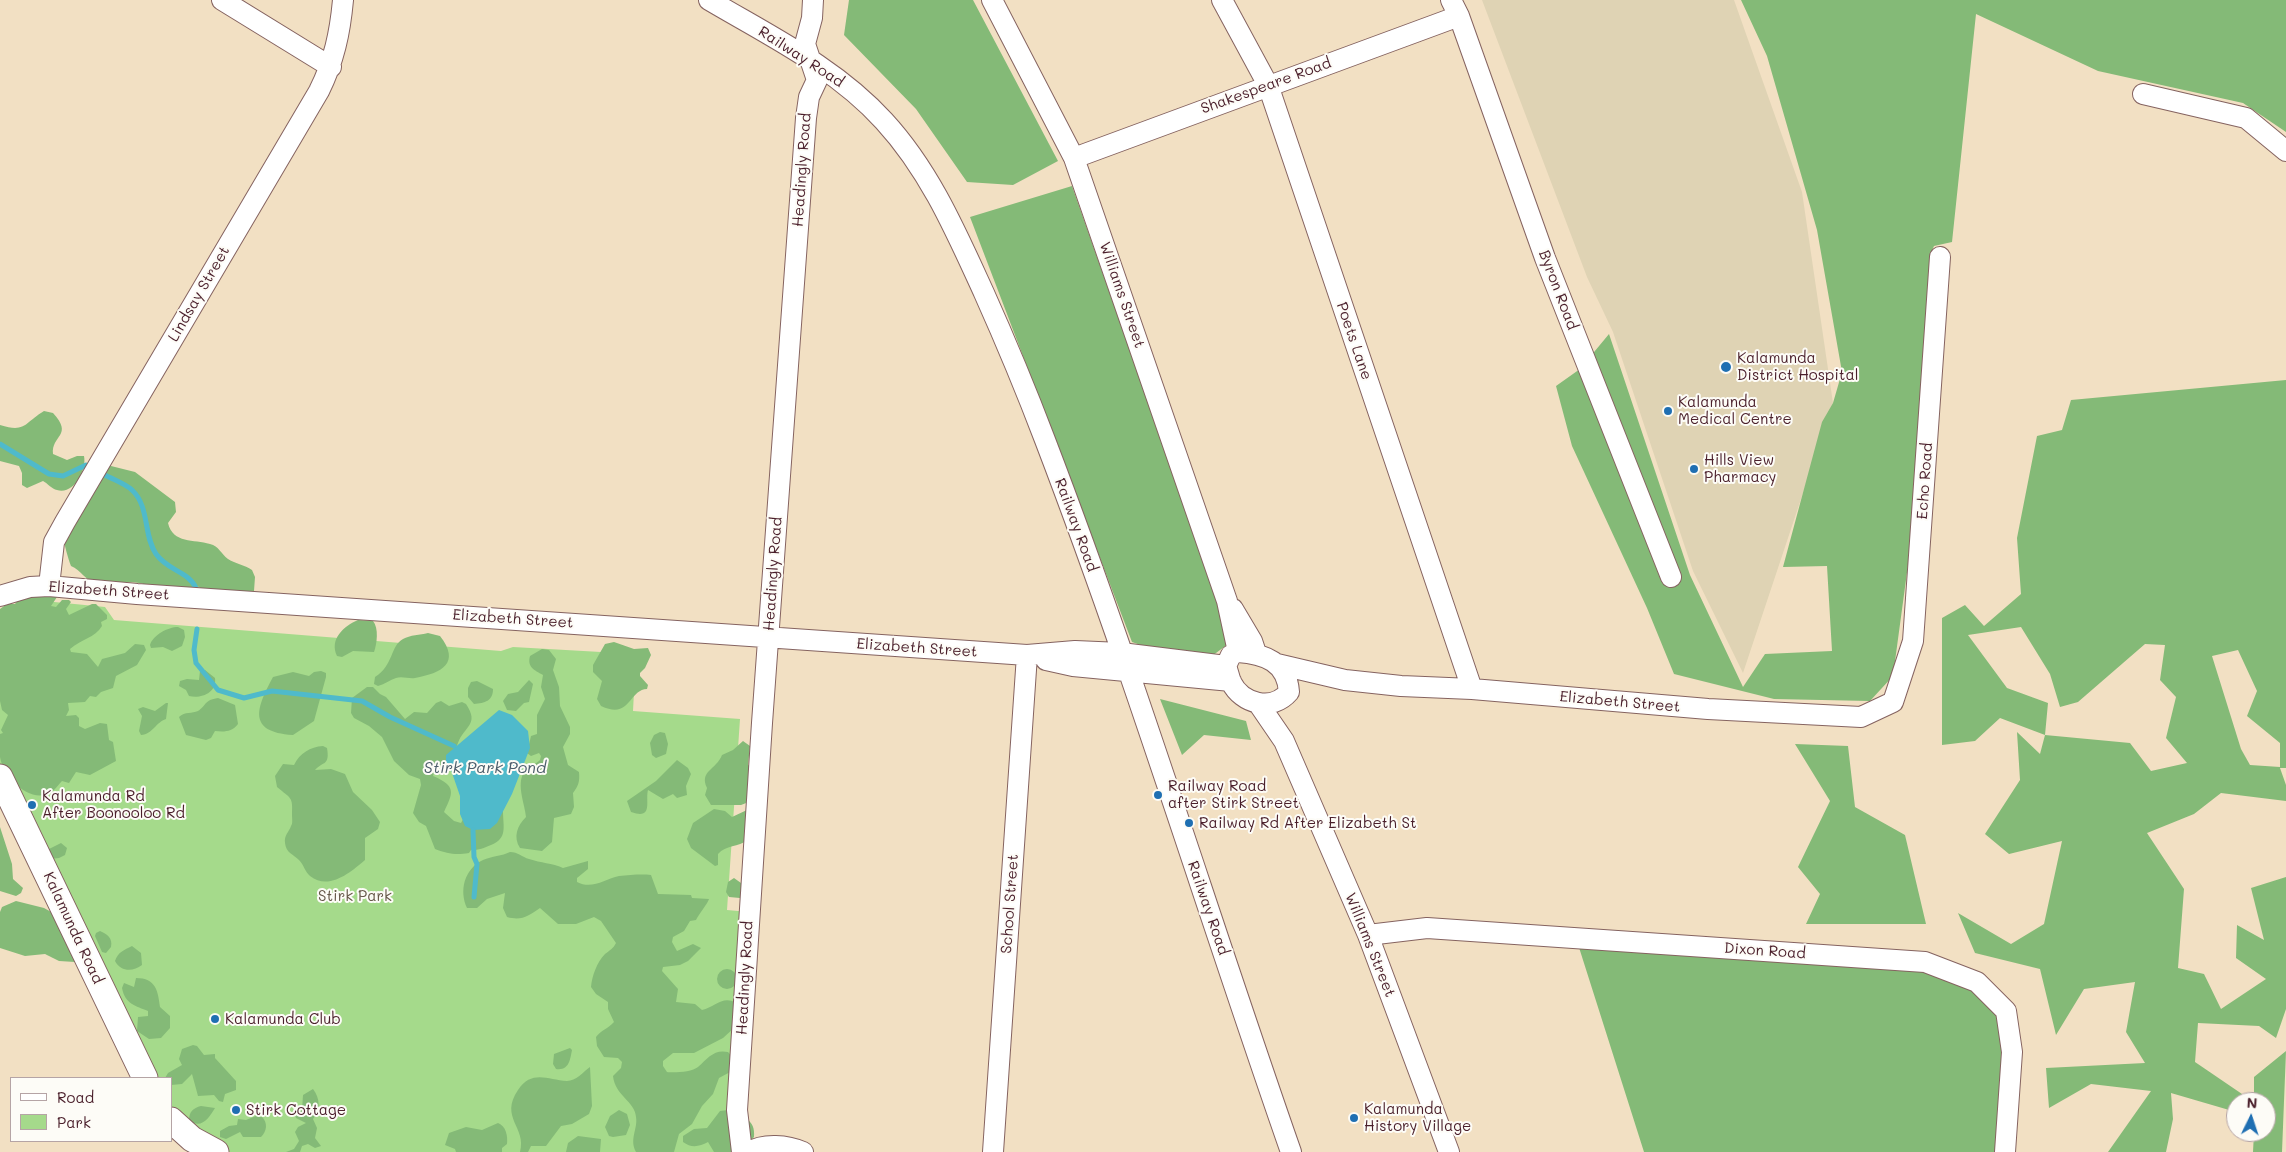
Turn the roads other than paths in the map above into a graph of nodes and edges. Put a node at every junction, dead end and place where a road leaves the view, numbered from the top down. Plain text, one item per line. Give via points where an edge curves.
1 (222, 0) edge
2 (343, 0) edge
3 (709, 0) edge
4 (813, 0) edge
5 (992, 0) edge
6 (1222, 0) edge
7 (1455, 8) edge
8 (810, 59) junction
9 (331, 67) junction
10 (1268, 85) junction
11 (2143, 94) dead end
12 (2286, 151) edge
13 (1074, 158) junction
14 (1940, 257) dead end
15 (1671, 577) dead end
16 (49, 586) junction
17 (0, 596) edge
18 (768, 638) junction
19 (1027, 655) junction
20 (1125, 662) junction
21 (1238, 663) junction
22 (1277, 664) junction
23 (1344, 680) junction
24 (1472, 689) junction
25 (1285, 696) junction
26 (1893, 702) joint
27 (1258, 703) junction
28 (1284, 741) junction
29 (0, 777) edge
30 (1368, 935) junction
31 (145, 1077) edge
32 (172, 1121) edge
33 (216, 1152) edge
34 (742, 1152) edge
35 (749, 1152) edge
36 (803, 1152) edge
37 (993, 1152) edge
38 (1291, 1152) edge
39 (1449, 1152) edge
40 (2005, 1152) edge

1 - 9 street
2 - 9 street, Lindsay Street
3 - 8 street, Railway Road
4 - 8 street, Headingly Road via 805,44
5 - 13 street, Williams Street
6 - 10 street, Poets Lane
7 - 10 street, Shakespeare Road
7 - 15 street, Byron Road via 1545,258
8 - 18 street, Headingly Road via 817,80 809,97 806,118
8 - 20 street, Railway Road via 852,90 884,120 928,180 956,229 1013,356
9 - 16 street, Lindsay Street via 54,542
10 - 13 street, Shakespeare Road
10 - 24 street, Poets Lane
11 - 12 street via 2246,118
13 - 21 street, Williams Street via 1227,601 1252,641
14 - 26 street, Echo Road via 1914,641
16 - 17 street, Elizabeth Street via 30,587
16 - 18 street, Elizabeth Street
18 - 19 street, Elizabeth Street
18 - 34 street, Headingly Road via 737,1110
19 - 20 street, Elizabeth Street via 1073,666
19 - 37 street, School Street
20 - 21 street, Elizabeth Street
20 - 38 street, Railway Road
21 - 22 street, Elizabeth Street
21 - 27 street via 1245,698
22 - 23 street, Elizabeth Street
22 - 25 street, Williams Street via 1285,672
23 - 24 street, Elizabeth Street
23 - 25 street, Elizabeth Street via 1314,684
24 - 26 street, Elizabeth Street via 1708,709 1861,717
25 - 27 street, Elizabeth Street via 1271,704
25 - 28 street, Williams Street
27 - 28 street, Williams Street
28 - 30 street, Williams Street
29 - 31 main road, Kalamunda Road
30 - 39 street, Williams Street
30 - 40 street, Dixon Road via 1427,928 1925,962 1977,982 2006,1011 2012,1052
32 - 33 main road
35 - 36 street via 770,1146 795,1148

